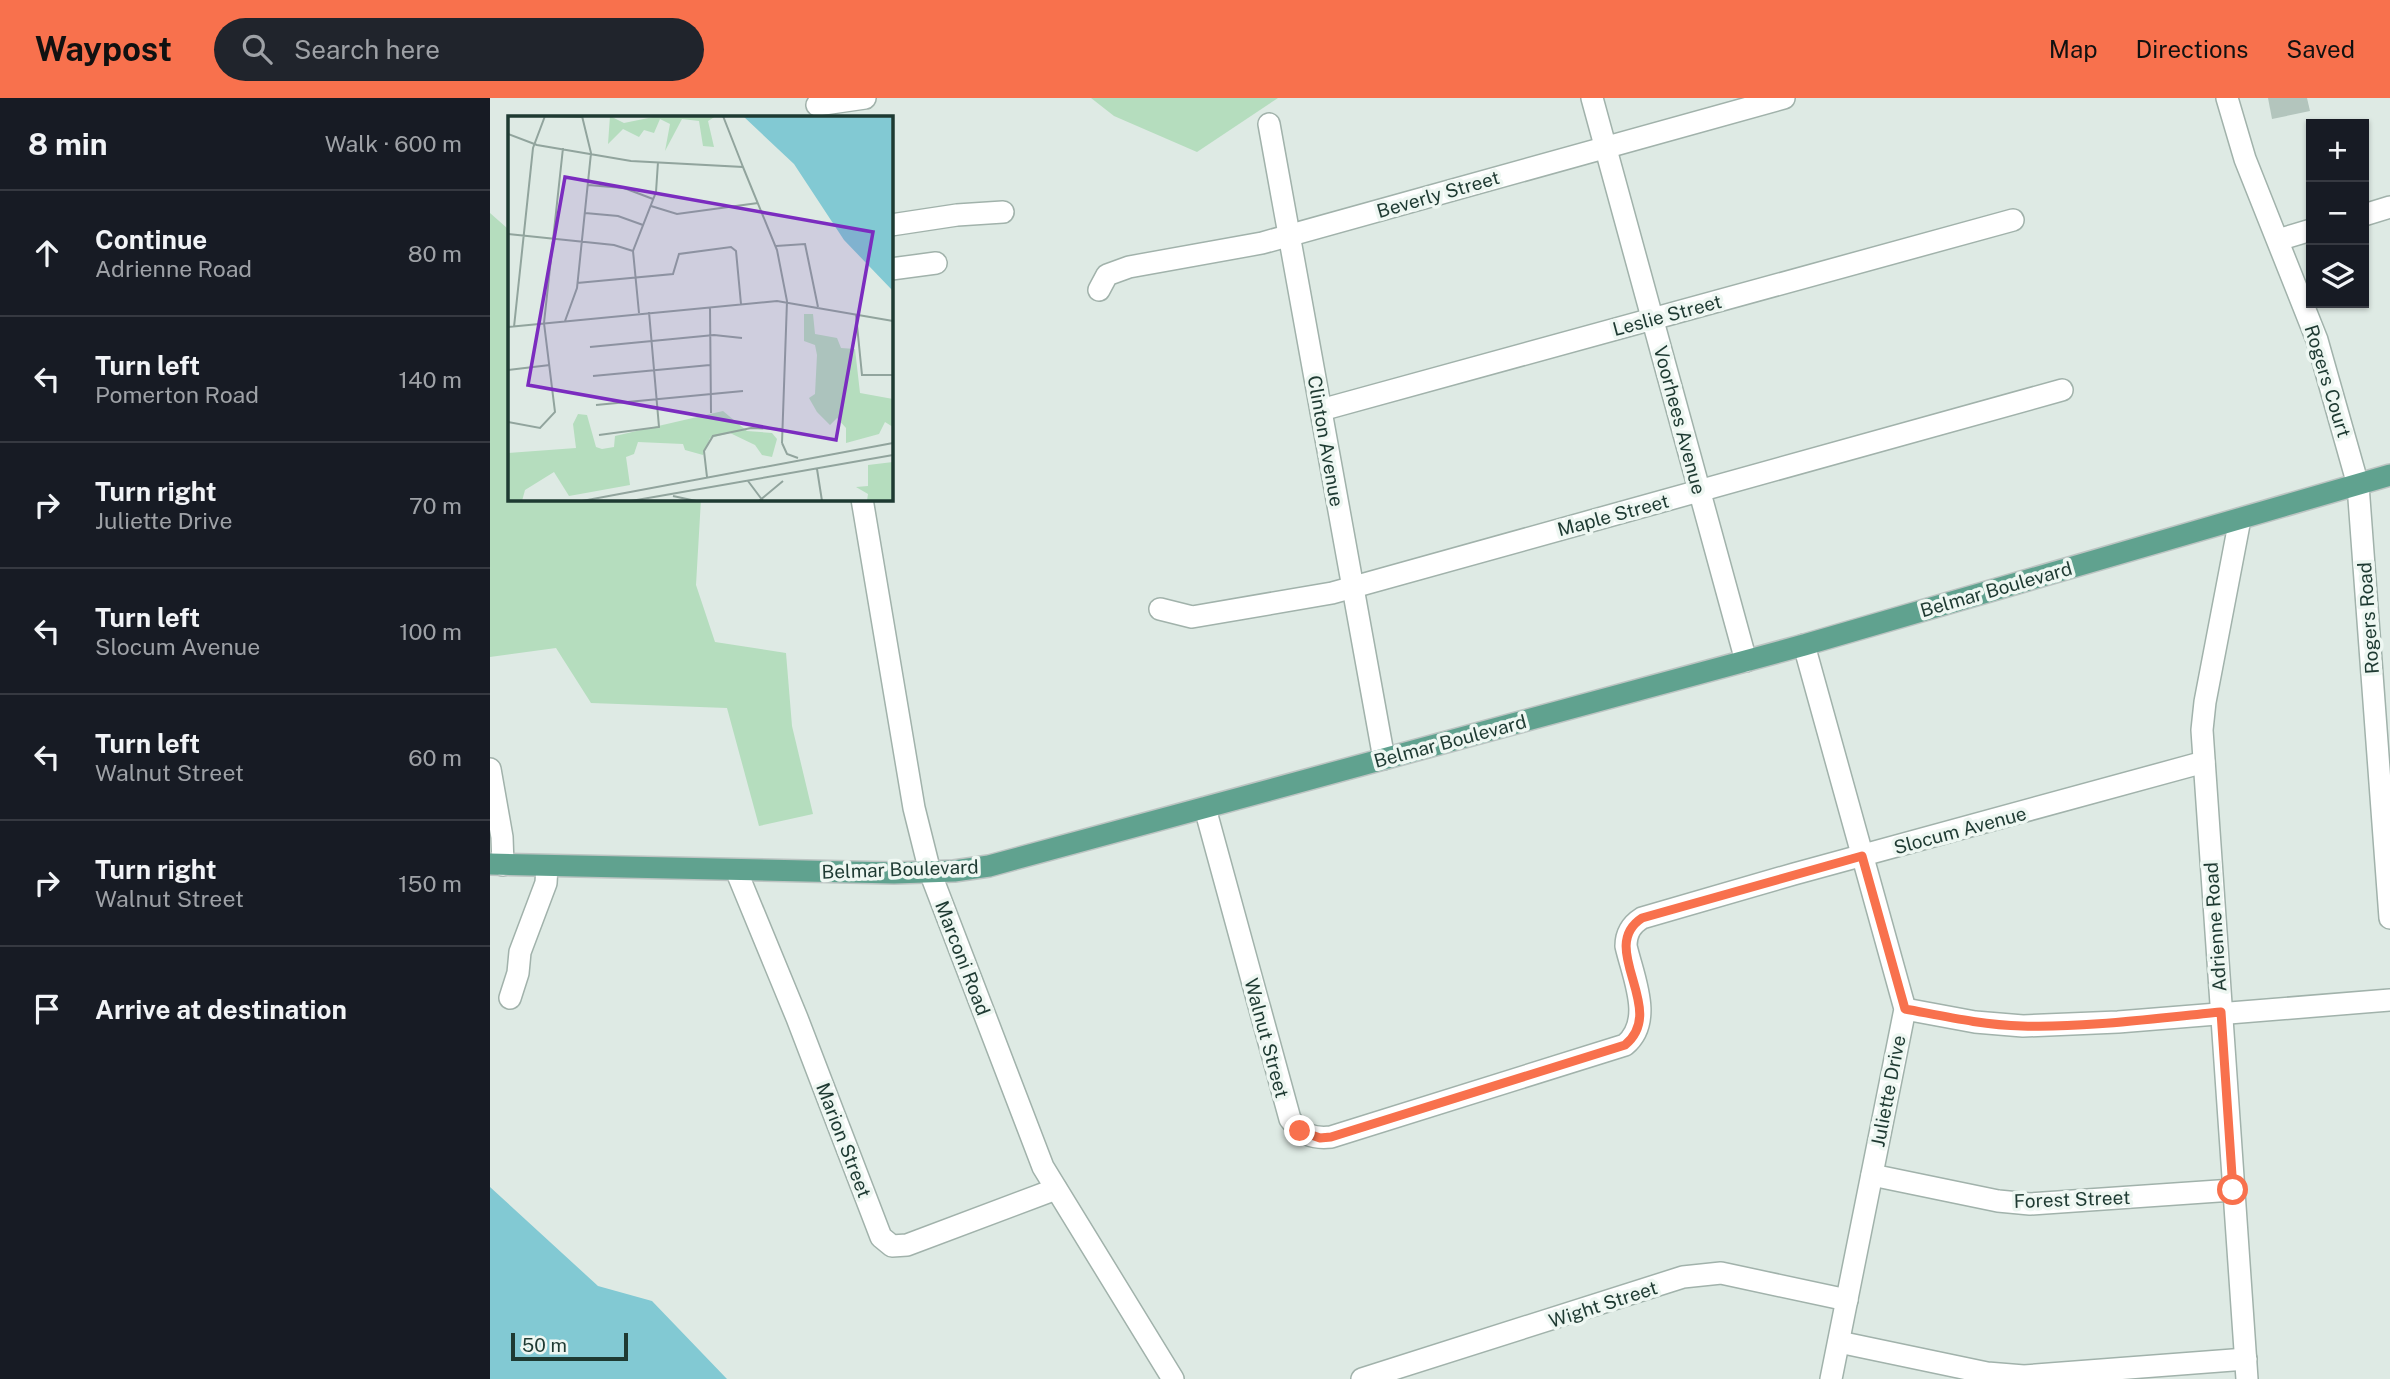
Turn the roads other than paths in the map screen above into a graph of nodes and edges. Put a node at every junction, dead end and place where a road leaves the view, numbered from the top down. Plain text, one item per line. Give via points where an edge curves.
1 (865, 98) edge
2 (1592, 98) edge
3 (1784, 98) edge
4 (2227, 98) edge
5 (817, 107) edge
6 (1269, 124) dead end
7 (1605, 148) junction
8 (2390, 207) edge
9 (1003, 212) dead end
10 (2369, 213) edge
11 (2013, 220) dead end
12 (892, 225) edge
13 (2306, 232) edge
14 (1289, 236) junction
15 (2278, 240) junction
16 (936, 263) dead end
17 (892, 269) edge
18 (1099, 290) dead end
19 (1652, 319) junction
20 (2062, 390) dead end
21 (1321, 410) junction
22 (2390, 475) edge
23 (2358, 485) junction
24 (1699, 492) junction
25 (862, 500) edge
26 (2240, 519) junction
27 (1352, 587) junction
28 (1160, 608) dead end
29 (1804, 645) junction
30 (1746, 661) junction
31 (1384, 759) junction
32 (2204, 762) junction
33 (490, 769) edge
34 (1205, 808) junction
35 (1862, 856) junction
36 (496, 865) edge
37 (547, 866) junction
38 (736, 870) junction
39 (930, 872) junction
40 (2390, 918) edge
41 (1635, 923) joint
42 (510, 998) dead end
43 (2390, 1000) edge
44 (1905, 1009) junction
45 (2221, 1012) junction
46 (1872, 1175) junction
47 (1056, 1189) junction
48 (2233, 1190) junction
49 (1847, 1300) junction
50 (1839, 1342) junction
51 (2246, 1369) edge
52 (1173, 1379) edge
53 (1362, 1379) edge
54 (1831, 1379) edge

1 - 5 street
2 - 7 street, Voorhees Avenue
3 - 7 street, Beverly Street
4 - 15 street, Rogers Court via 2245,159
6 - 14 street, Clinton Avenue
7 - 14 street, Beverly Street
7 - 19 street, Voorhees Avenue
8 - 10 street
9 - 12 street
11 - 19 street, Leslie Street
13 - 15 street
14 - 18 street, Beverly Street via 1129,267 1107,275
14 - 21 street, Clinton Avenue
15 - 23 street, Rogers Court via 2317,340
16 - 17 street
19 - 21 street, Leslie Street
19 - 24 street, Voorhees Avenue
20 - 24 street, Maple Street
21 - 27 street, Clinton Avenue
22 - 23 main road, Belmar Boulevard
23 - 26 main road, Belmar Boulevard
23 - 40 street, Rogers Road
24 - 27 street, Maple Street
24 - 30 street, Voorhees Avenue
25 - 39 street, Marconi Road via 914,808
26 - 29 main road, Belmar Boulevard
26 - 32 street, Adrienne Road via 2205,702
27 - 28 street, Maple Street via 1192,617
27 - 31 street, Clinton Avenue
29 - 30 main road, Belmar Boulevard
29 - 35 street, Juliette Drive
30 - 31 main road, Belmar Boulevard
31 - 34 main road, Belmar Boulevard
32 - 35 street, Slocum Avenue
32 - 45 street, Adrienne Road
33 - 36 street via 502,837
34 - 39 main road, Belmar Boulevard via 989,866
34 - 41 street, Walnut Street via 1290,1119 1310,1136 1331,1137 1625,1045 1637,1032 1641,1013 1626,946
35 - 41 street, Slocum Avenue
35 - 44 street, Juliette Drive
36 - 37 main road, Belmar Boulevard
37 - 38 main road, Belmar Boulevard
37 - 42 street via 546,883 520,951
38 - 39 main road, Belmar Boulevard
38 - 47 street, Marion Street via 881,1237 892,1246 907,1245
39 - 47 street, Marconi Road via 1034,1146
43 - 45 street
44 - 45 street via 2023,1026
44 - 46 street, Juliette Drive
45 - 48 street, Adrienne Road
46 - 48 street, Forest Street via 2029,1204
46 - 49 street, Juliette Drive
47 - 52 street, Marconi Road
48 - 51 street, Adrienne Road
49 - 50 street, Juliette Drive
49 - 53 street, Wight Street via 1742,1276 1702,1273
50 - 51 street via 1987,1373 2024,1376
50 - 54 street, Juliette Drive

